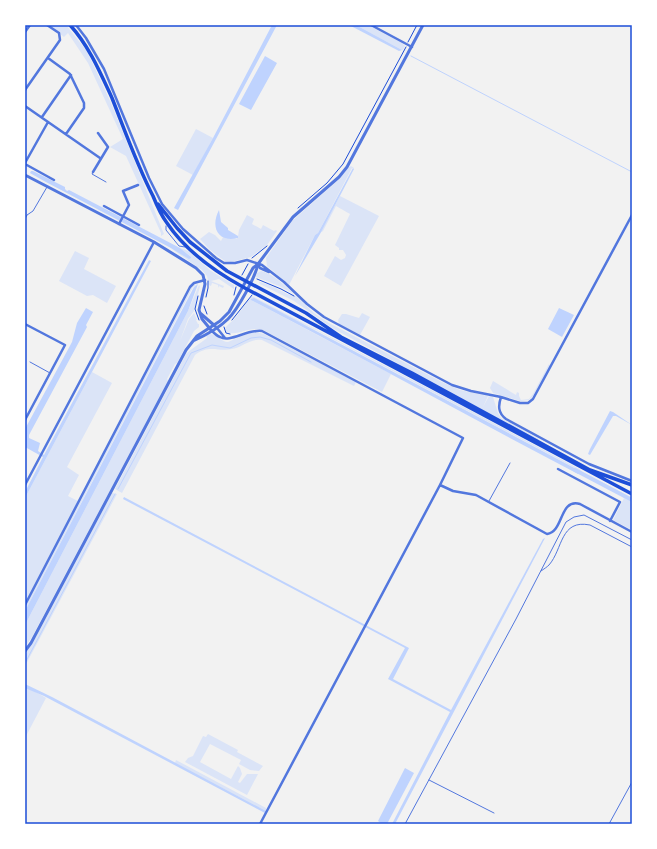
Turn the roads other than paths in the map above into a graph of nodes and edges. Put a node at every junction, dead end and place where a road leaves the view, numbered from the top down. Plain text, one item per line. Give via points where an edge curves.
1 (30, 25) edge
2 (47, 25) edge
3 (70, 25) edge
4 (76, 25) edge
5 (371, 25) edge
6 (423, 25) edge
7 (25, 32) edge
8 (412, 47) junction
9 (48, 58) junction
10 (71, 75) junction
11 (25, 90) edge
12 (25, 106) edge
13 (42, 117) junction
14 (48, 122) junction
15 (98, 133) dead end
16 (66, 134) junction
17 (100, 158) junction
18 (25, 164) edge
19 (93, 172) joint
20 (25, 175) edge
21 (54, 180) dead end
22 (106, 182) dead end
23 (138, 185) dead end
24 (47, 186) junction
25 (153, 197) junction
26 (104, 206) dead end
27 (632, 215) edge
28 (123, 217) junction
29 (25, 219) edge
30 (119, 223) junction
31 (139, 225) dead end
32 (154, 242) junction
33 (258, 264) junction
34 (205, 280) junction
35 (246, 281) junction
36 (250, 283) junction
37 (243, 288) junction
38 (247, 290) junction
39 (200, 313) junction
40 (25, 324) edge
41 (215, 326) junction
42 (210, 329) junction
43 (225, 338) junction
44 (30, 362) dead end
45 (50, 373) junction
46 (501, 397) junction
47 (25, 420) edge
48 (510, 463) dead end
49 (558, 469) dead end
50 (632, 481) edge
51 (25, 485) edge
52 (440, 485) junction
53 (632, 486) edge
54 (632, 494) edge
55 (489, 502) junction
56 (610, 520) junction
57 (632, 532) edge
58 (632, 540) edge
59 (632, 548) edge
60 (541, 571) junction
61 (25, 605) edge
62 (25, 651) edge
63 (429, 780) junction
64 (632, 782) edge
65 (494, 813) dead end
66 (260, 824) edge
67 (405, 824) edge
68 (608, 824) edge

1 - 7 street
2 - 9 street via 60,36
3 - 25 main road via 99,70
4 - 33 street via 104,69 149,178 171,216 190,236 224,263 250,260
5 - 8 street
6 - 8 street
8 - 33 street via 347,168 293,217
9 - 10 street
9 - 11 street
10 - 13 street
10 - 16 street via 85,105
12 - 13 street
13 - 14 street
14 - 16 street
14 - 18 street
15 - 17 street via 108,148
16 - 17 street
17 - 19 street
18 - 21 street
19 - 22 lane via 92,174
20 - 24 street
23 - 28 street via 123,191 129,205
24 - 29 lane via 33,211
24 - 30 street
25 - 35 main road via 190,242 222,267
25 - 37 main road via 166,223 187,247
26 - 28 street
27 - 46 street via 533,399 525,404
28 - 30 street
28 - 31 street
30 - 32 street
32 - 34 street via 196,268
32 - 51 street
33 - 35 street
33 - 36 street
33 - 46 street via 260,268 284,282 313,310 335,324 440,379 464,389
34 - 39 street
34 - 61 street via 190,287
35 - 36 main road
35 - 37 street
36 - 38 street
36 - 53 main road via 306,313 341,337 590,470
37 - 38 main road
37 - 41 street via 229,312
38 - 41 street via 229,319
38 - 54 main road
39 - 41 street
39 - 42 street
40 - 45 street via 65,345
41 - 42 street
41 - 43 street
42 - 43 street
42 - 62 street via 197,336 181,360
43 - 52 street via 254,330 262,331 464,438
44 - 45 lane
45 - 47 street
46 - 50 street via 499,411 506,419 594,467
48 - 55 lane
49 - 56 street via 620,502
52 - 55 street via 453,492 476,495
52 - 66 street
55 - 56 street via 546,534 551,534 555,530 571,503 580,504
56 - 57 street
58 - 60 lane via 584,515 574,517 566,522
59 - 60 lane via 590,525 577,524 567,531 549,564
60 - 63 lane
63 - 65 lane
63 - 67 lane
64 - 68 lane

